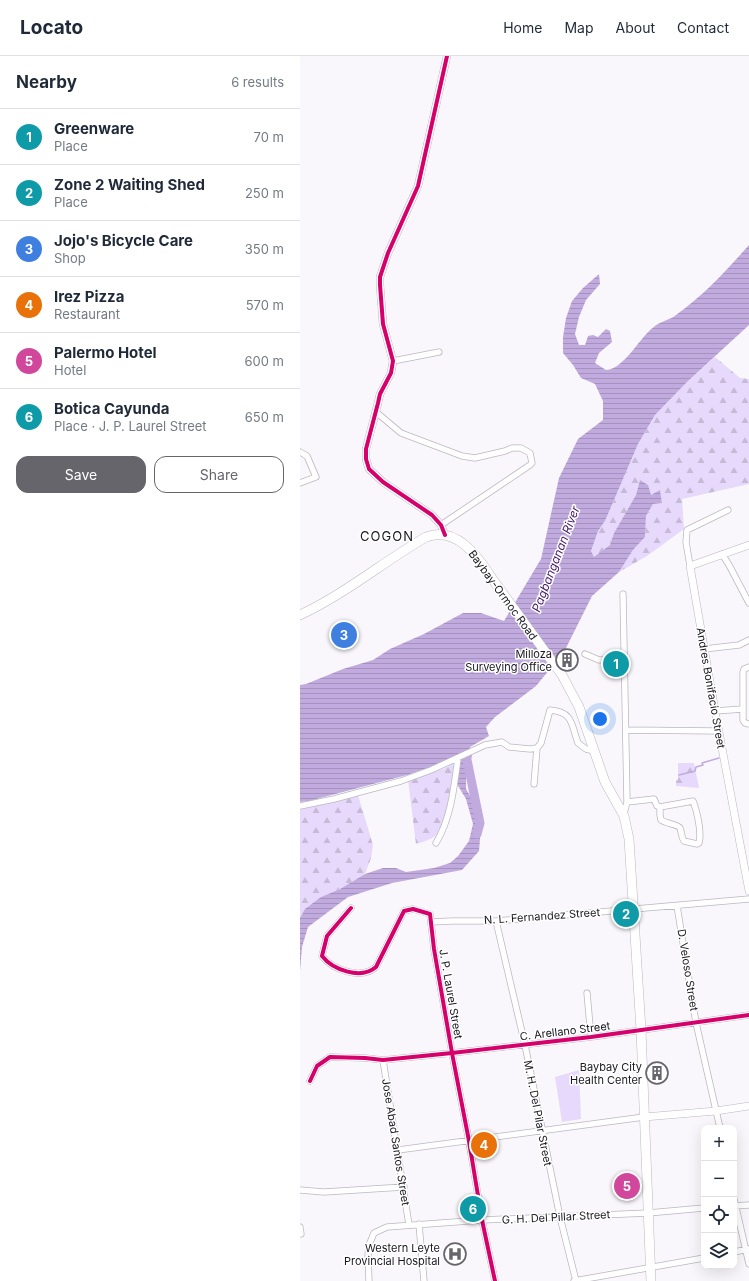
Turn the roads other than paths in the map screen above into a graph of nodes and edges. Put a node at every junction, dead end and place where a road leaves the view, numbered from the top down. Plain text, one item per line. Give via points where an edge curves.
1 (447, 56) edge
2 (439, 352) dead end
3 (393, 361) junction
4 (376, 412) junction
5 (300, 452) edge
6 (300, 483) edge
7 (728, 510) dead end
8 (442, 525) junction
9 (445, 535) junction
10 (749, 544) edge
11 (722, 554) junction
12 (690, 566) junction
13 (623, 594) dead end
14 (749, 603) edge
15 (300, 615) edge
16 (749, 640) edge
17 (704, 649) junction
18 (585, 654) dead end
19 (624, 659) junction
20 (749, 667) edge
21 (743, 709) junction
22 (715, 711) junction
23 (749, 724) edge
24 (626, 730) junction
25 (718, 731) junction
26 (537, 748) junction
27 (594, 751) junction
28 (459, 757) junction
29 (534, 784) dead end
30 (627, 802) junction
31 (300, 806) edge
32 (660, 807) junction
33 (623, 814) junction
34 (436, 843) dead end
35 (749, 891) edge
36 (749, 899) edge
37 (677, 906) junction
38 (351, 908) dead end
39 (633, 910) junction
40 (496, 921) junction
41 (431, 922) junction
42 (587, 993) dead end
43 (749, 1015) edge
44 (696, 1023) junction
45 (640, 1030) junction
46 (591, 1037) junction
47 (525, 1045) junction
48 (452, 1054) junction
49 (384, 1060) junction
50 (310, 1081) dead end
51 (749, 1106) edge
52 (716, 1111) junction
53 (644, 1118) junction
54 (719, 1125) edge
55 (542, 1132) junction
56 (469, 1140) junction
57 (398, 1150) junction
58 (404, 1187) junction
59 (300, 1190) edge
60 (749, 1205) edge
61 (737, 1206) edge
62 (701, 1208) edge
63 (648, 1213) junction
64 (737, 1213) edge
65 (560, 1217) junction
66 (482, 1220) junction
67 (419, 1224) junction
68 (409, 1225) junction
69 (300, 1227) edge
70 (301, 1234) dead end
71 (747, 1250) edge
72 (737, 1252) edge
73 (701, 1258) edge
74 (749, 1264) edge
75 (651, 1266) junction
76 (369, 1281) edge
77 (424, 1281) edge
78 (495, 1281) edge
79 (575, 1281) edge
80 (651, 1281) edge

1 - 3 street via 418,186 380,277 383,324
2 - 3 street
3 - 4 street
4 - 8 street via 366,449 369,470
4 - 8 street via 401,433 462,456 475,458 512,448 521,448 530,453 530,465
5 - 6 street via 307,456 316,477
7 - 12 street, Andres Bonifacio Street via 687,530
8 - 9 street
9 - 15 main road via 426,537
9 - 27 main road, Baybay-Ormoc Road via 468,546 562,675 579,707
10 - 11 street
11 - 12 street
11 - 14 street
12 - 17 street, Andres Bonifacio Street
13 - 19 street
16 - 17 street via 739,645
17 - 22 street, Andres Bonifacio Street
18 - 19 street via 599,660
19 - 24 street
20 - 21 street via 743,670
21 - 22 street
21 - 23 street via 744,722
22 - 25 street, Andres Bonifacio Street
24 - 25 street
24 - 30 street
25 - 35 street, Andres Bonifacio Street
26 - 27 street via 541,743 550,710 565,715 572,722 578,743
26 - 28 street via 509,747 502,742 485,745
26 - 29 street
27 - 33 main road, Baybay-Ormoc Road via 605,782
28 - 31 street via 401,781
28 - 34 street via 452,800 443,831
30 - 32 street via 654,799
30 - 33 street
32 - 32 street via 661,820 678,826 684,841 699,843 693,801
33 - 39 main road, Baybay-Ormoc Road via 629,839
36 - 37 street, N. L. Fernandez Street
37 - 39 street, N. L. Fernandez Street
37 - 44 street, D. Veloso Street
38 - 41 street via 327,936 322,951 325,959 348,972 367,972 376,967 404,911 413,909 427,912 430,914
39 - 40 street, N. L. Fernandez Street
39 - 45 main road, Baybay-Ormoc Road
40 - 41 street, N. L. Fernandez Street
40 - 47 street, M. H. Del Pilar Street
41 - 48 street, J. P. Laurel Street
42 - 46 street
43 - 44 street, C. Arellano Street
44 - 45 street, C. Arellano Street
44 - 52 street, D. Veloso Street
45 - 46 street, C. Arellano Street
45 - 53 main road, Baybay-Ormoc Road
46 - 47 street, C. Arellano Street
47 - 48 street, C. Arellano Street
47 - 55 street, M. H. Del Pilar Street
48 - 49 street, C. Arellano Street
48 - 56 street, J. P. Laurel Street
49 - 50 street, C. Arellano Street via 330,1058 316,1066
49 - 57 street, Jose Abad Santos Street
51 - 52 street
52 - 53 street
52 - 54 street, D. Veloso Street
53 - 55 street
53 - 63 main road, Baybay-Ormoc Road
55 - 56 street
55 - 65 street, M. H. Del Pilar Street
56 - 57 street
56 - 66 street, J. P. Laurel Street
57 - 58 street, Jose Abad Santos Street
58 - 59 street via 324,1192
58 - 68 street, Jose Abad Santos Street
60 - 61 street
62 - 63 street, G. H. Del Pillar Street
63 - 65 street, G. H. Del Pillar Street
63 - 75 main road, Baybay-Ormoc Road
64 - 71 street
65 - 66 street, G. H. Del Pillar Street
65 - 79 street, M. H. Del Pilar Street
66 - 67 street, G. H. Del Pillar Street
66 - 78 street, J. P. Laurel Street
67 - 68 street, G. H. Del Pillar Street
67 - 77 street
68 - 76 street, G. H. Del Pillar Street via 388,1227 374,1233 369,1245
69 - 70 street
71 - 72 street
71 - 74 street
73 - 75 street
75 - 79 street
75 - 80 main road, Baybay-Ormoc Road

